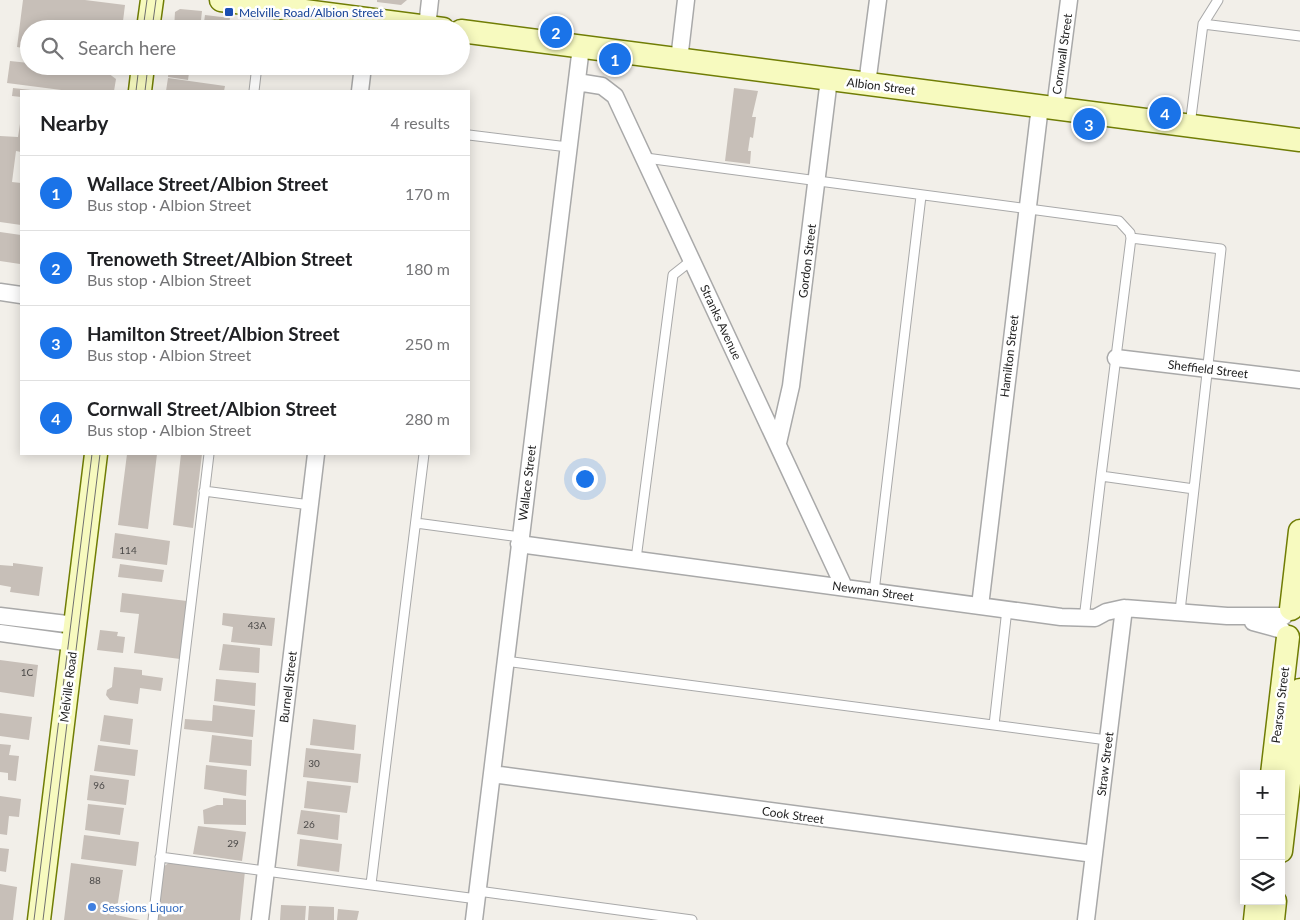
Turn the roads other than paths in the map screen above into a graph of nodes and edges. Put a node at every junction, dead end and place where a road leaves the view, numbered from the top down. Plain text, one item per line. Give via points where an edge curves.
1 (152, 0) edge
2 (221, 0) edge
3 (430, 0) edge
4 (686, 0) edge
5 (878, 0) edge
6 (1069, 0) edge
7 (1218, 0) edge
8 (264, 5) junction
9 (149, 20) edge
10 (263, 20) edge
11 (346, 20) edge
12 (434, 20) edge
13 (1203, 24) junction
14 (470, 32) edge
15 (1300, 36) edge
16 (581, 47) junction
17 (679, 60) junction
18 (142, 75) edge
19 (256, 75) edge
20 (362, 75) edge
21 (829, 79) junction
22 (577, 82) junction
23 (867, 84) junction
24 (140, 90) edge
25 (254, 90) edge
26 (360, 90) edge
27 (1047, 107) junction
28 (1190, 125) junction
29 (470, 136) edge
30 (1300, 140) edge
31 (568, 147) junction
32 (646, 158) junction
33 (816, 182) junction
34 (922, 196) junction
35 (1027, 209) junction
36 (1130, 238) junction
37 (692, 260) junction
38 (0, 292) edge
39 (20, 295) edge
40 (1116, 358) junction
41 (1208, 369) junction
42 (1300, 380) edge
43 (778, 443) junction
44 (96, 455) edge
45 (209, 455) edge
46 (316, 455) edge
47 (424, 455) edge
48 (1101, 476) junction
49 (1194, 489) junction
50 (204, 491) junction
51 (310, 505) junction
52 (416, 523) junction
53 (1300, 531) edge
54 (520, 540) junction
55 (636, 559) junction
56 (844, 587) junction
57 (874, 592) junction
58 (980, 606) junction
59 (1124, 608) junction
60 (1007, 609) junction
61 (1180, 611) junction
62 (0, 616) edge
63 (1084, 619) junction
64 (1291, 624) edge
65 (0, 633) edge
66 (74, 634) junction
67 (505, 661) junction
68 (1300, 690) edge
69 (994, 725) junction
70 (1108, 740) junction
71 (1273, 770) edge
72 (492, 774) junction
73 (1285, 818) edge
74 (1094, 854) junction
75 (160, 857) junction
76 (266, 871) junction
77 (370, 884) junction
78 (477, 895) junction
79 (1257, 905) edge
80 (1275, 905) edge
81 (39, 920) edge
82 (152, 920) edge
83 (260, 920) edge
84 (474, 920) edge
85 (692, 920) edge
86 (1086, 920) edge
87 (1255, 920) edge
88 (1273, 920) edge

1 - 9 street
2 - 8 street
3 - 12 street
4 - 17 street
5 - 23 street
6 - 27 street, Cornwall Street
7 - 13 lane
8 - 10 lane
8 - 11 street
13 - 15 lane
13 - 28 lane
14 - 16 street, Albion Street
16 - 17 street, Albion Street
16 - 22 street, Wallace Street
17 - 21 street, Albion Street
18 - 24 street
19 - 25 lane
20 - 26 street
21 - 23 street, Albion Street
21 - 33 street, Gordon Street
22 - 31 street, Wallace Street
22 - 32 street, Stranks Avenue via 612,91
23 - 27 street, Albion Street
27 - 28 street, Albion Street
27 - 35 street, Hamilton Street
28 - 30 street, Albion Street
29 - 31 lane
31 - 54 street, Wallace Street
32 - 33 lane
32 - 37 street, Stranks Avenue
33 - 34 lane
33 - 43 street, Gordon Street via 792,386
34 - 35 lane
34 - 57 lane
35 - 36 lane via 1119,221 1130,233
35 - 58 street, Hamilton Street
36 - 40 lane
36 - 41 lane via 1221,249
37 - 43 street, Stranks Avenue
37 - 55 lane via 672,274
38 - 39 street
40 - 41 street, Sheffield Street
40 - 48 lane
41 - 42 street, Sheffield Street
41 - 49 lane
43 - 56 street, Stranks Avenue
44 - 66 street, Melville Road
45 - 50 lane
46 - 51 street, Burnell Street
47 - 52 lane
48 - 49 lane
48 - 63 lane
49 - 61 lane
50 - 51 lane
50 - 75 lane
51 - 76 street, Burnell Street
52 - 54 lane
52 - 77 lane
53 - 64 street, Pearson Street
54 - 55 street, Newman Street
54 - 67 street, Wallace Street
55 - 56 street, Newman Street
56 - 57 street, Newman Street
57 - 58 street, Newman Street
58 - 60 street, Newman Street
59 - 61 street, Newman Street
59 - 63 street, Newman Street
59 - 70 street, Straw Street
60 - 63 street, Newman Street
60 - 69 lane
61 - 64 street, Newman Street
62 - 66 street
64 - 71 street, Pearson Street
65 - 66 street
66 - 81 street, Melville Road
67 - 69 lane
67 - 72 street, Wallace Street
68 - 73 street, Pearson Street
69 - 70 lane
70 - 74 street, Straw Street
72 - 74 street, Cook Street
72 - 78 street, Wallace Street
74 - 86 street, Straw Street
75 - 76 lane
75 - 82 lane
76 - 77 lane
76 - 83 street, Burnell Street
77 - 78 lane
78 - 84 street, Wallace Street
78 - 85 lane
79 - 87 street
80 - 88 street

